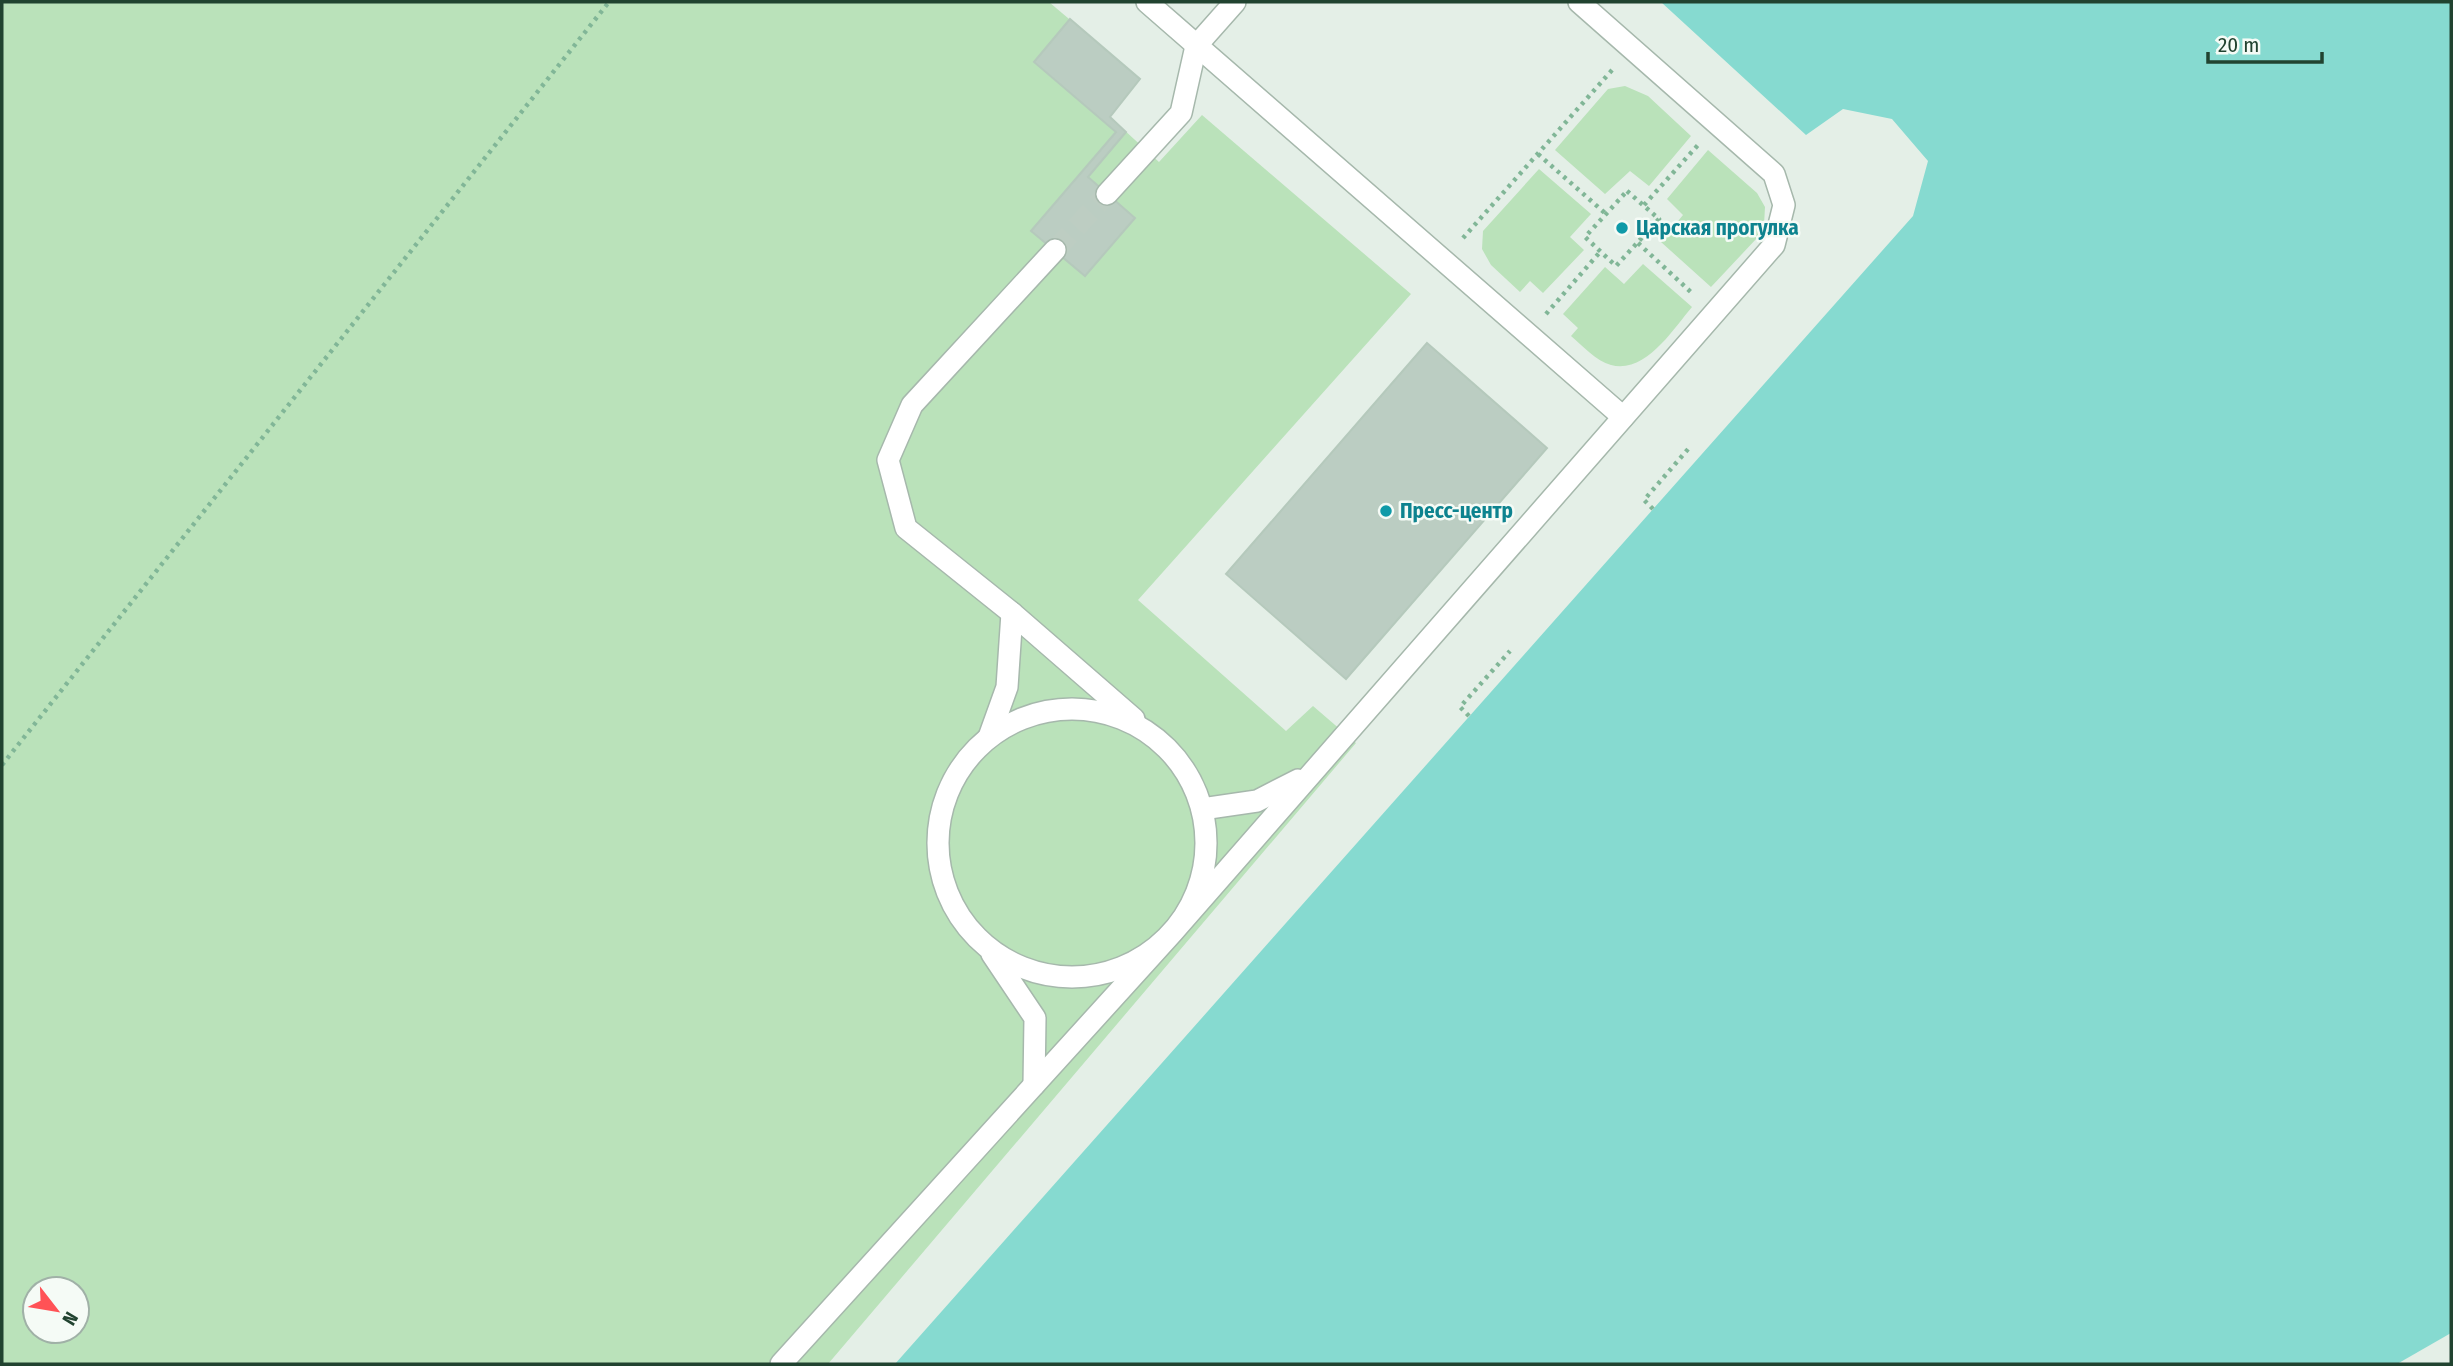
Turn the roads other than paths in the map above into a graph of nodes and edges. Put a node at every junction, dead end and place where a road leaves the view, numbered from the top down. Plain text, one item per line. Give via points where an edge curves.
1 (1147, 2) edge
2 (1235, 2) edge
3 (1579, 2) edge
4 (1196, 47) junction
5 (1107, 194) tunnel mouth
6 (1055, 250) tunnel mouth
7 (1623, 417) junction
8 (1012, 612) junction
9 (989, 737) junction
10 (1160, 741) junction
11 (1310, 774) junction
12 (1202, 809) junction
13 (1172, 933) junction
14 (989, 949) junction
15 (1034, 1085) junction
16 (781, 1364) edge

1 - 4 lane
2 - 4 lane
3 - 7 lane via 1774,174 1784,205 1773,245
4 - 5 lane via 1181,113
4 - 7 lane
6 - 8 lane via 912,405 888,460 906,528
7 - 11 lane
8 - 9 lane via 1007,687
8 - 10 lane
9 - 10 lane via 1008,725 1055,710 1106,713
9 - 14 lane via 952,783 943,807 938,852 955,909
10 - 12 lane via 1188,775
11 - 12 lane via 1257,801
11 - 13 lane
12 - 13 lane via 1207,850 1203,877
13 - 14 lane via 1134,962 1096,975 1058,977 1016,965
13 - 15 lane
14 - 15 lane via 1035,1018
15 - 16 lane

